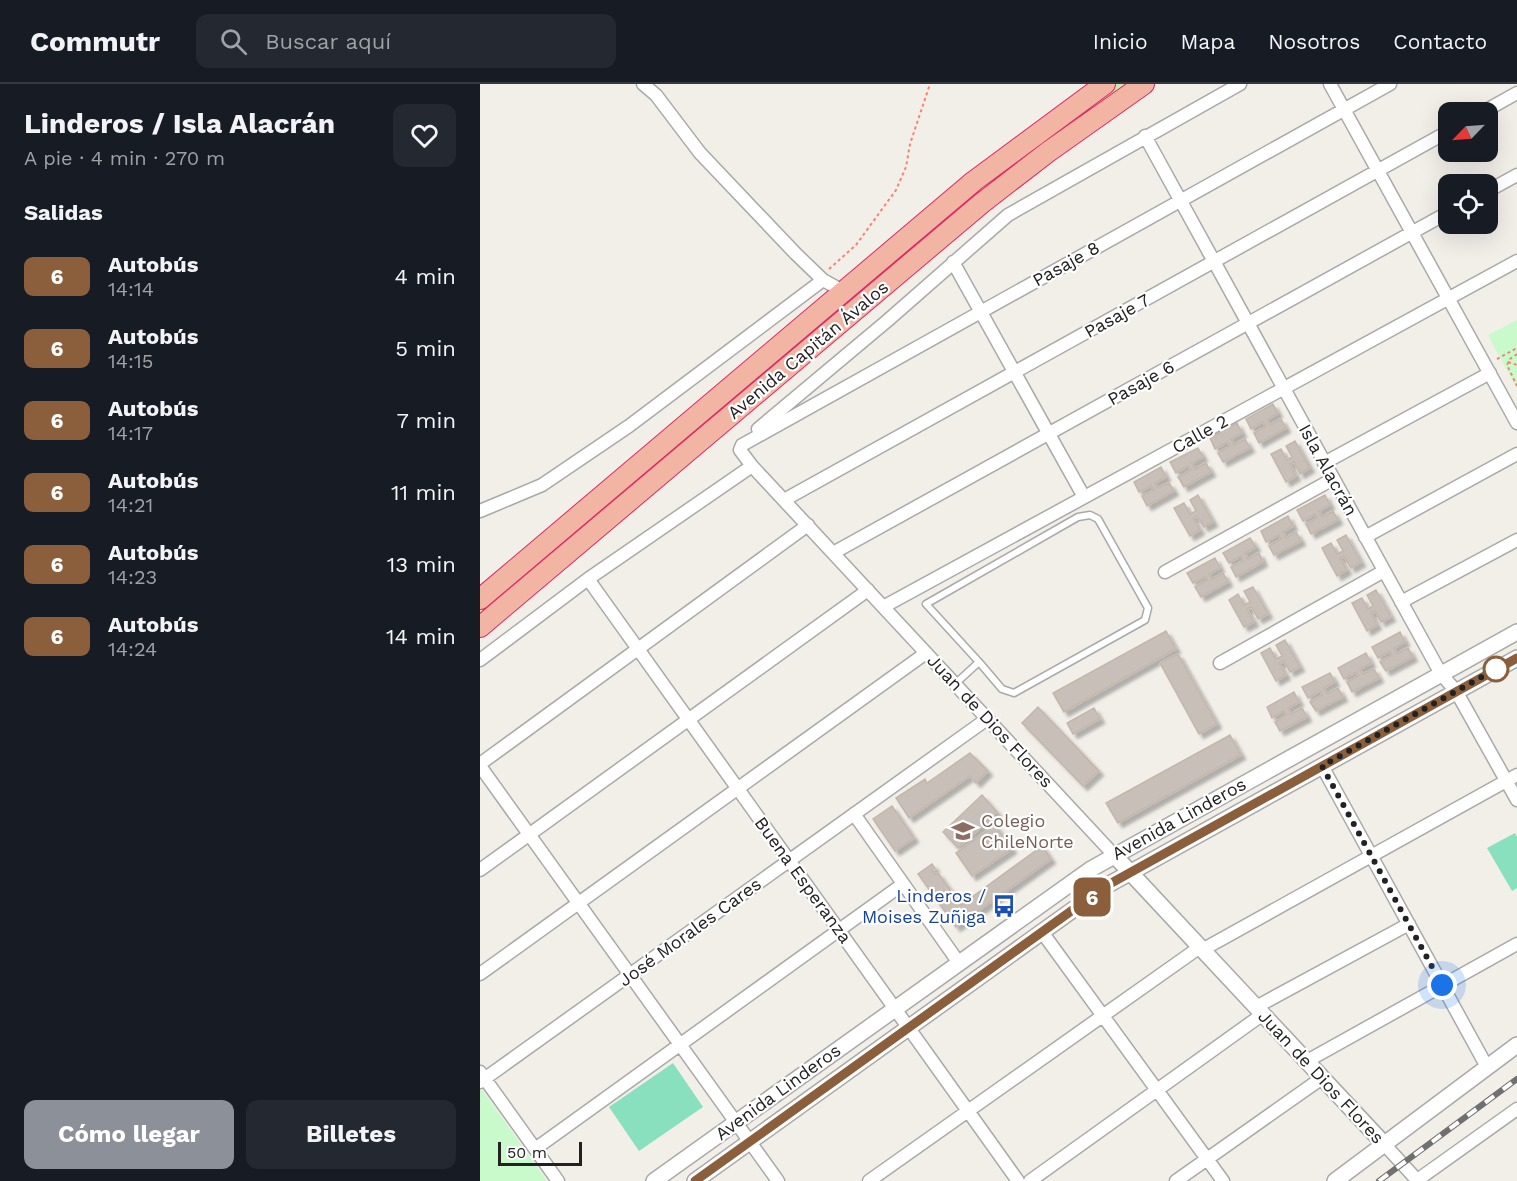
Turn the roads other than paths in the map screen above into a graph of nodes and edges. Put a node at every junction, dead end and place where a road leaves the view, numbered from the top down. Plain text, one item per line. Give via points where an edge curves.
1 (643, 84) edge
2 (1105, 84) edge
3 (1144, 84) edge
4 (1239, 84) edge
5 (1330, 84) edge
6 (1390, 84) edge
7 (1517, 93) edge
8 (1498, 104) edge
9 (1344, 109) junction
10 (1145, 136) junction
11 (1438, 137) edge
12 (1378, 171) junction
13 (1517, 175) edge
14 (1498, 185) edge
15 (1180, 201) junction
16 (1438, 218) edge
17 (1412, 233) junction
18 (1517, 261) edge
19 (953, 262) junction
20 (1214, 262) junction
21 (823, 280) junction
22 (843, 291) junction
23 (1448, 298) junction
24 (981, 312) junction
25 (1248, 324) junction
26 (1015, 372) junction
27 (1490, 373) junction
28 (1283, 388) junction
29 (1517, 423) edge
30 (1048, 434) junction
31 (742, 445) junction
32 (1517, 454) edge
33 (1324, 463) junction
34 (752, 466) junction
35 (1333, 479) junction
36 (1084, 497) junction
37 (784, 500) junction
38 (480, 511) edge
39 (808, 525) junction
40 (1365, 537) junction
41 (1517, 540) edge
42 (833, 553) junction
43 (1384, 571) junction
44 (1165, 572) dead end
45 (588, 579) junction
46 (868, 590) junction
47 (480, 599) edge
48 (1401, 602) junction
49 (883, 607) junction
50 (480, 627) edge
51 (1517, 632) edge
52 (638, 649) junction
53 (926, 653) junction
54 (1517, 658) edge
55 (480, 660) edge
56 (979, 662) junction
57 (1221, 663) dead end
58 (1441, 674) junction
59 (955, 684) junction
60 (1456, 691) junction
61 (688, 719) junction
62 (987, 719) junction
63 (480, 765) edge
64 (1322, 766) junction
65 (1512, 778) edge
66 (738, 789) junction
67 (1517, 801) edge
68 (854, 814) junction
69 (529, 834) junction
70 (1114, 855) junction
71 (1371, 856) junction
72 (789, 861) junction
73 (480, 870) edge
74 (1130, 872) junction
75 (903, 884) junction
76 (578, 903) junction
77 (1409, 924) junction
78 (839, 930) junction
79 (1042, 932) junction
80 (1517, 944) edge
81 (1201, 948) junction
82 (959, 963) junction
83 (480, 974) edge
84 (630, 975) junction
85 (1442, 985) junction
86 (895, 1009) junction
87 (1260, 1011) junction
88 (1102, 1016) junction
89 (909, 1028) junction
90 (680, 1045) junction
91 (1517, 1045) edge
92 (1307, 1061) junction
93 (1487, 1066) junction
94 (482, 1078) edge
95 (1322, 1078) junction
96 (1157, 1090) junction
97 (1517, 1109) edge
98 (968, 1111) junction
99 (736, 1123) junction
100 (750, 1142) junction
101 (1385, 1145) junction
102 (535, 1149) junction
103 (1207, 1159) junction
104 (1417, 1180) edge
105 (558, 1181) edge
106 (654, 1181) edge
107 (695, 1181) edge
108 (778, 1181) edge
109 (869, 1181) edge
110 (1018, 1181) edge
111 (1030, 1181) edge
112 (1176, 1181) edge
113 (1223, 1181) edge
114 (1335, 1181) edge

1 - 21 street via 656,95 700,153
2 - 22 highway, Avenida Capitán Ávalos via 987,171
3 - 50 highway, Avenida Capitán Ávalos via 982,203
4 - 10 street, Avenida Capitán Ávalos
5 - 9 street
6 - 9 street, Pasaje 8
7 - 8 street
9 - 12 street
9 - 15 street, Pasaje 8
10 - 15 street, Isla Alacrán
10 - 19 street, Avenida Capitán Ávalos via 1015,210
11 - 12 street, Pasaje 7
12 - 17 street
12 - 20 street, Pasaje 7
13 - 14 street
15 - 20 street, Isla Alacrán
15 - 24 street, Pasaje 8
16 - 17 street, Pasaje 6
17 - 23 street
17 - 25 street, Pasaje 6
18 - 23 street, Calle 2
19 - 24 street
19 - 31 street, Avenida Capitán Ávalos
20 - 25 street, Isla Alacrán
20 - 26 street, Pasaje 7
21 - 22 street
21 - 38 street via 629,426 542,485
22 - 47 highway, Avenida Capitán Ávalos
23 - 27 street
23 - 28 street, Calle 2
24 - 26 street
24 - 31 street, Pasaje 8
25 - 28 street, Isla Alacrán
25 - 30 street, Pasaje 6
26 - 30 street
26 - 37 street, Pasaje 7
27 - 29 street
27 - 33 street
28 - 33 street, Isla Alacrán
28 - 36 street, Calle 2
30 - 36 street
30 - 42 street, Pasaje 6
31 - 34 street, Juan de Dios Flores via 740,450
32 - 40 street
33 - 35 street, Isla Alacrán
34 - 37 street, Juan de Dios Flores
34 - 45 street
35 - 40 street, Isla Alacrán
35 - 44 street
36 - 49 street, Calle 2
37 - 39 street, Juan de Dios Flores
39 - 42 street, Juan de Dios Flores
39 - 52 street
40 - 43 street, Isla Alacrán
41 - 48 street
42 - 46 street, Juan de Dios Flores
43 - 48 street, Isla Alacrán
43 - 57 street
45 - 52 street, Buena Esperanza
45 - 55 street
46 - 49 street, Juan de Dios Flores
46 - 61 street
48 - 58 street, Isla Alacrán
49 - 53 street, Juan de Dios Flores
51 - 58 street, Avenida Linderos
52 - 61 street, Buena Esperanza
52 - 63 street
53 - 59 street, Juan de Dios Flores
53 - 66 street
54 - 60 street, Avenida Linderos
56 - 56 lane via 1002,689 1014,693 1145,620 1148,608 1098,519 1090,515 1078,517 926,604
56 - 59 lane
58 - 60 street, Isla Alacrán
58 - 70 street, Avenida Linderos
59 - 62 street, Juan de Dios Flores
60 - 64 street, Avenida Linderos
60 - 65 street, Isla Alacrán
61 - 66 street, Buena Esperanza
61 - 69 street
62 - 68 street, José Morales Cares
62 - 70 street, Juan de Dios Flores
63 - 69 street
64 - 71 street
64 - 74 street, Avenida Linderos
65 - 67 street, Isla Alacrán
65 - 71 street
66 - 72 street, Buena Esperanza
66 - 76 street
68 - 72 street, José Morales Cares
68 - 75 street
69 - 73 street
69 - 76 street
70 - 74 street, Juan de Dios Flores
70 - 82 street, Avenida Linderos
71 - 77 street
71 - 81 street
72 - 78 street, Buena Esperanza
72 - 84 street, José Morales Cares
74 - 79 street, Avenida Linderos
74 - 81 street, Juan de Dios Flores
75 - 78 street
75 - 82 street
76 - 83 street
76 - 84 street
77 - 85 street
77 - 87 street
78 - 86 street, Buena Esperanza
78 - 90 street
79 - 88 street
79 - 89 street, Avenida Linderos
80 - 85 street
81 - 87 street, Juan de Dios Flores
81 - 88 street
82 - 86 street, Avenida Linderos
84 - 90 street
84 - 94 street, José Morales Cares
85 - 92 street
85 - 93 street
86 - 89 street, Buena Esperanza
86 - 99 street, Avenida Linderos
87 - 92 street, Juan de Dios Flores
87 - 96 street
88 - 96 street
88 - 98 street
89 - 98 street, Buena Esperanza
89 - 100 street, Avenida Linderos
90 - 99 street
90 - 102 street
91 - 93 street
92 - 95 street, Juan de Dios Flores
93 - 101 street
94 - 102 street
95 - 101 street, Juan de Dios Flores
95 - 103 street
96 - 103 street
96 - 111 street
97 - 104 street
98 - 109 street
98 - 110 street, Buena Esperanza
99 - 100 street
99 - 106 street, Avenida Linderos
100 - 107 street, Avenida Linderos
100 - 108 street
101 - 104 street, Juan de Dios Flores
101 - 114 street
102 - 105 street
103 - 112 street
103 - 113 street

